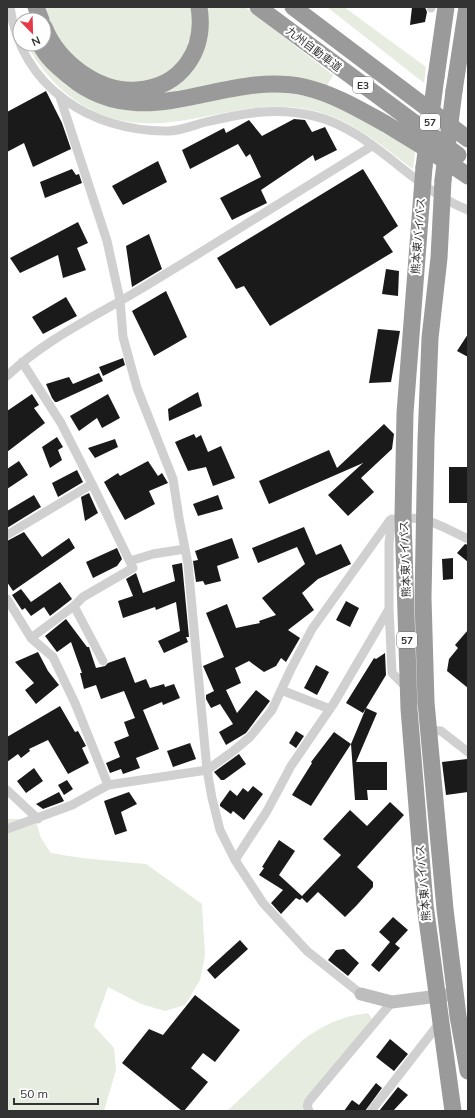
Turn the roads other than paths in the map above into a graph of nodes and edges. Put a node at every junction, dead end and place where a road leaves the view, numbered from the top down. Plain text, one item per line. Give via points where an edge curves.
1 (10, 7) edge
2 (199, 7) edge
3 (258, 7) edge
4 (293, 7) edge
5 (302, 7) edge
6 (436, 7) edge
7 (467, 7) edge
8 (323, 29) junction
9 (52, 42) edge
10 (46, 52) edge
11 (60, 96) junction
12 (468, 139) edge
13 (372, 146) junction
14 (468, 162) edge
15 (423, 176) junction
16 (468, 176) edge
17 (442, 188) junction
18 (468, 210) edge
19 (120, 300) junction
20 (22, 362) junction
21 (7, 376) edge
22 (92, 484) junction
23 (398, 518) junction
24 (424, 518) junction
25 (7, 534) edge
26 (468, 539) edge
27 (185, 549) junction
28 (130, 561) junction
29 (7, 599) edge
30 (74, 606) junction
31 (389, 609) junction
32 (31, 638) junction
33 (103, 661) dead end
34 (408, 689) junction
35 (281, 690) junction
36 (330, 709) junction
37 (428, 730) junction
38 (468, 752) edge
39 (207, 770) junction
40 (108, 786) junction
41 (7, 790) edge
42 (38, 818) junction
43 (7, 829) edge
44 (236, 860) junction
45 (361, 994) joint
46 (455, 994) junction
47 (437, 996) junction
48 (392, 1002) junction
49 (463, 1016) edge
50 (440, 1021) junction
51 (468, 1071) edge
52 (309, 1111) edge
53 (371, 1111) edge
54 (454, 1111) edge

1 - 11 street via 21,48 31,66
2 - 9 highway via 201,30 198,44 186,66 157,86 136,90 118,89 98,82 81,73 56,50
3 - 14 highway, 九州自動車道 / E3
4 - 8 highway, 九州自動車道 / E3
5 - 8 highway
6 - 15 highway, 熊本東バイパス / 57, bridge via 436,77
7 - 17 highway, 熊本東バイパス / 57, bridge
8 - 12 highway, 九州自動車道 / E3
10 - 16 highway via 54,64 83,88 125,102 150,104 268,84 303,87 340,98 434,152
11 - 13 street via 107,122 123,127 169,131 240,114 278,110 314,116 339,125
11 - 19 street via 107,241
13 - 15 street
13 - 19 street
15 - 17 street
15 - 23 highway, 熊本東バイパス / 57
17 - 18 street via 453,204
17 - 24 highway, 熊本東バイパス / 57 via 439,258 430,338
19 - 20 street via 61,334
19 - 27 street via 123,337 137,388 173,478
20 - 21 street
20 - 22 street via 61,423
22 - 25 street
22 - 28 street
23 - 24 street
23 - 31 street via 389,543
23 - 34 highway, 熊本東バイパス / 57
23 - 35 street via 390,520 372,542 312,629
24 - 26 street
24 - 37 highway, 熊本東バイパス / 57 via 423,605
27 - 28 street
27 - 39 street
28 - 30 street via 133,568 83,597
29 - 32 street
30 - 32 street
30 - 33 street
31 - 34 street via 392,673
31 - 36 street
32 - 40 street via 53,657 75,702
34 - 47 highway, 熊本東バイパス / 57 via 425,905
35 - 36 street
35 - 39 street via 272,710 250,737
36 - 44 street via 291,766 268,811
37 - 38 street via 441,731
37 - 46 highway, 熊本東バイパス / 57 via 444,909
39 - 40 street
39 - 44 street via 220,830
40 - 42 street via 72,805
41 - 42 street
42 - 43 street
44 - 45 street via 263,903 279,922 307,951
45 - 48 street
46 - 47 street
46 - 49 highway, 熊本東バイパス / 57
47 - 48 street
47 - 50 highway, 熊本東バイパス / 57
48 - 52 street via 309,1101 306,1106
49 - 50 street
49 - 51 highway, 熊本東バイパス / 57
50 - 53 street
50 - 54 highway, 熊本東バイパス / 57

